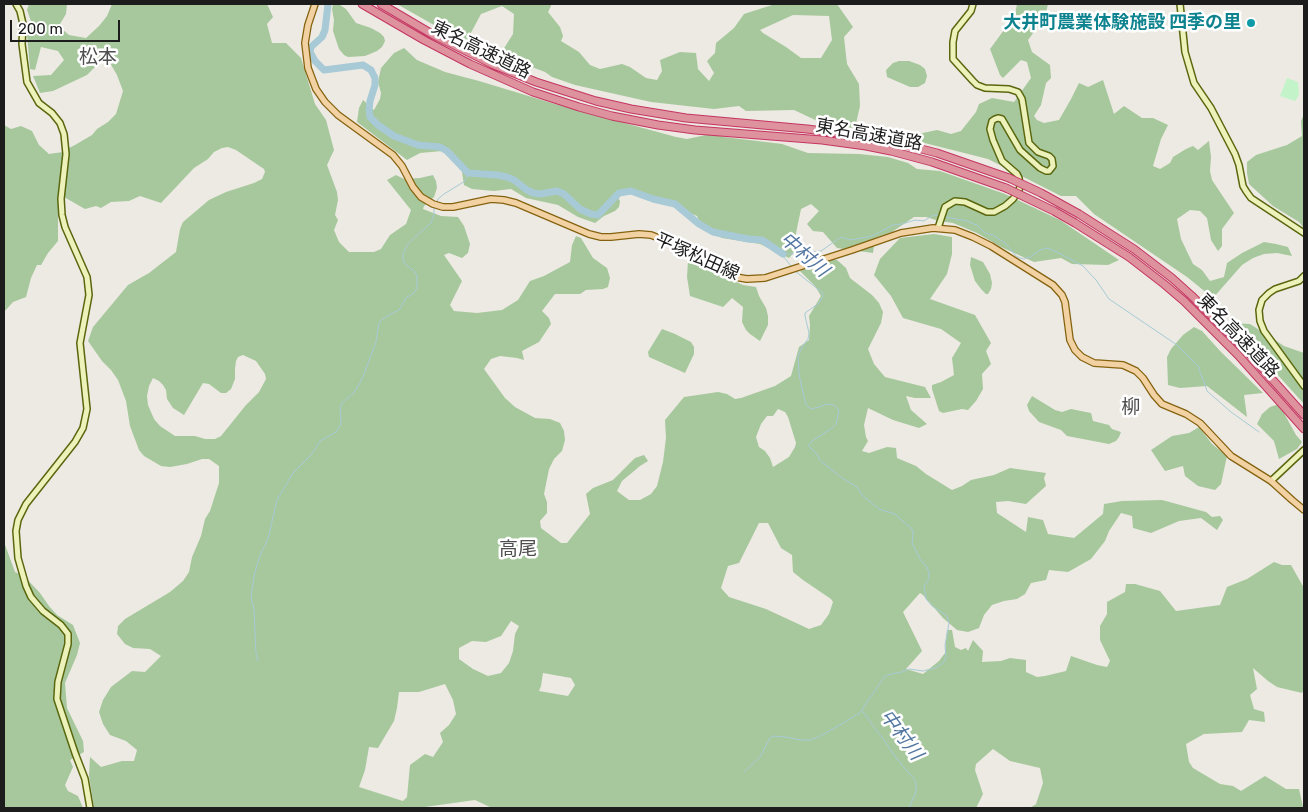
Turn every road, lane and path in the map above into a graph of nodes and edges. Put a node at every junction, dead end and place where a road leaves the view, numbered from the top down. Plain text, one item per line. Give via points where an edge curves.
1 (16, 4) edge
2 (315, 4) edge
3 (362, 4) edge
4 (381, 4) edge
5 (973, 4) edge
6 (1180, 4) edge
7 (938, 226) junction
8 (1304, 233) edge
9 (1304, 276) edge
10 (1304, 386) edge
11 (1304, 415) edge
12 (1304, 430) edge
13 (1304, 450) edge
14 (1271, 481) junction
15 (1304, 510) edge
16 (90, 808) edge

1 - 16 street via 23,24 27,82 39,104 60,123 64,134 62,215 87,276 89,295 80,343 87,410 83,428 26,504 16,531 18,558 31,597 68,634 57,699 85,779
2 - 7 main road, 平塚松田線 via 305,43 308,68 316,89 338,115 393,155 421,197 433,204 453,207 504,200 601,237 651,236 679,246 735,277 747,280 787,271 901,233
3 - 12 highway, 東名高速道路, bridge via 470,64 533,92 579,107 635,121 704,131 866,146 932,162 1006,188 1075,222 1158,279 1238,355
4 - 11 highway, 東名高速道路, bridge via 494,65 596,101 686,118 878,138 937,153 1010,178 1079,214 1166,273 1215,318
5 - 7 street via 956,31 953,59 977,84 1018,92 1029,143 1038,152 1049,156 1053,166 1049,171 1040,168 1020,150 1002,119 995,119 990,125 991,134 1002,160 1019,178 1018,192 994,212 955,201 945,207
6 - 8 street via 1185,52 1194,83 1235,154 1246,192
7 - 14 main road, 平塚松田線 via 973,237 1053,285 1065,302 1070,340 1078,354 1092,362 1123,365 1136,371 1162,404 1200,423 1231,456
9 - 10 street via 1269,293 1259,310 1264,331
13 - 14 street
14 - 15 main road, 平塚松田線

